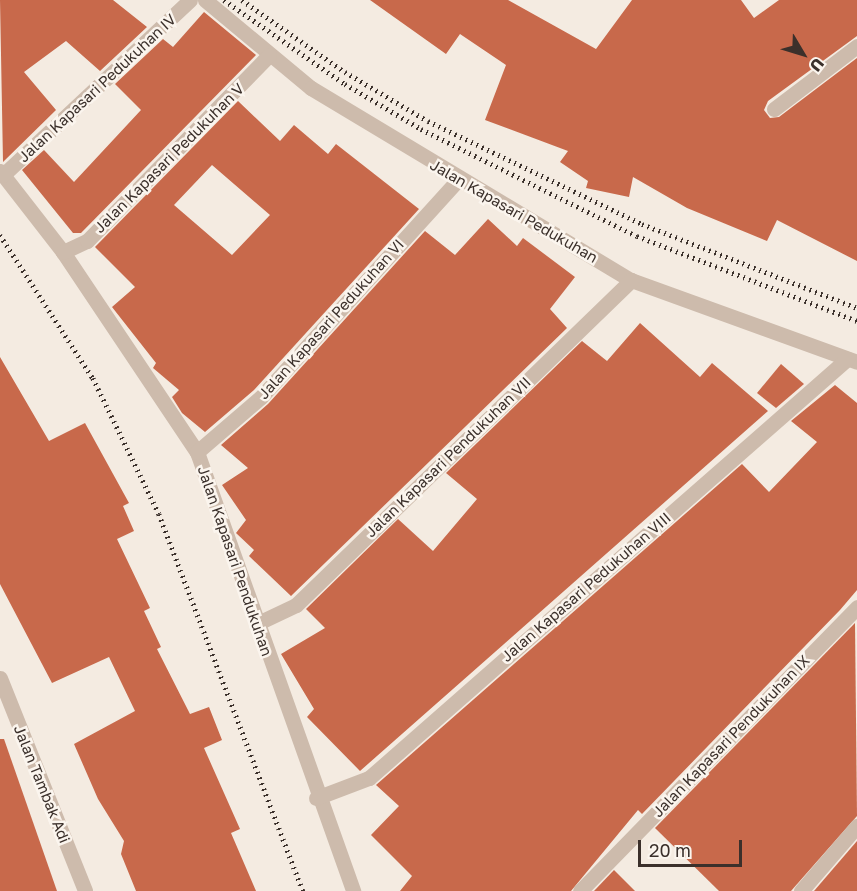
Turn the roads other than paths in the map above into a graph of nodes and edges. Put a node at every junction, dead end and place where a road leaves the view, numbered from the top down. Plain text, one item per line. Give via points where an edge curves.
1 (190, 0) edge
2 (205, 0) edge
3 (857, 46) edge
4 (269, 55) junction
5 (774, 109) dead end
6 (2, 173) edge
7 (459, 179) junction
8 (63, 252) junction
9 (632, 280) junction
10 (852, 361) edge
11 (197, 452) junction
12 (856, 610) edge
13 (258, 623) junction
14 (0, 678) edge
15 (316, 798) junction
16 (857, 825) edge
17 (85, 891) edge
18 (353, 891) edge
19 (580, 891) edge
20 (801, 891) edge

1 - 6 street, Jalan Kapasari Pedukuhan IV
2 - 4 street, Jalan Kapasari Pedukuhan
3 - 5 street
4 - 7 street, Jalan Kapasari Pedukuhan
4 - 8 street, Jalan Kapasari Pedukuhan V via 87,241
6 - 8 street, Jalan Kapasari Pendukuhan
7 - 9 street, Jalan Kapasari Pedukuhan
7 - 11 street, Jalan Kapasari Pedukuhan VI via 268,389
8 - 11 street, Jalan Kapasari Pendukuhan
9 - 10 street, Jalan Kapasari Pedukuhan
9 - 13 street, Jalan Kapasari Pendukuhan VII via 296,604
10 - 15 street, Jalan Kapasari Pedukuhan VIII via 369,778
11 - 13 street, Jalan Kapasari Pendukuhan
12 - 19 street, Jalan Kapasari Pendukuhan IX
13 - 15 street, Jalan Kapasari Pendukuhan
14 - 17 street, Jalan Tambak Adi
15 - 18 street, Jalan Kapasari Pendukuhan
16 - 20 street

